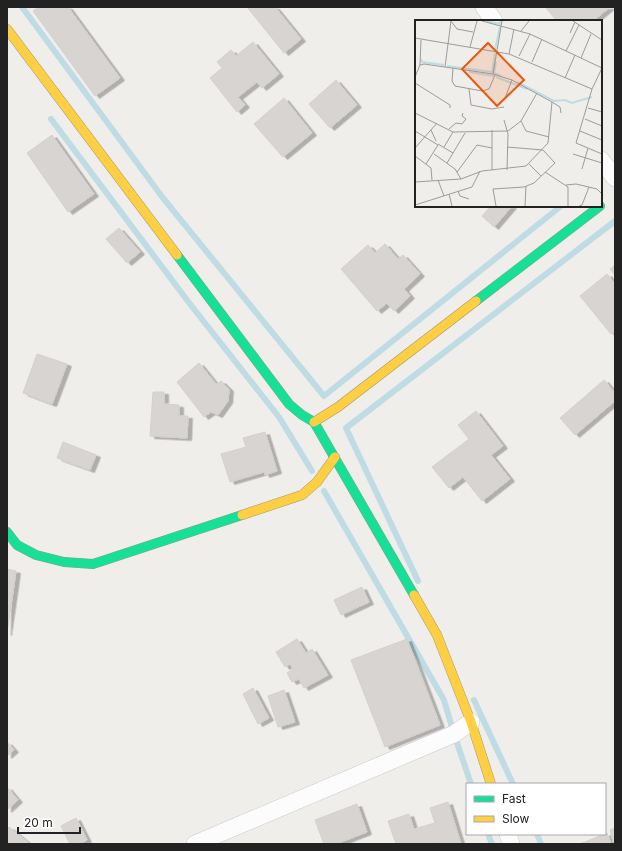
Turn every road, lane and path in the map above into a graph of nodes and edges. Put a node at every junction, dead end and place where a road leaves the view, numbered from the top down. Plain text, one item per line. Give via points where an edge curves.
1 (484, 7) edge
2 (493, 20) edge
3 (7, 29) edge
4 (602, 161) edge
5 (615, 178) edge
6 (598, 207) edge
7 (314, 422) junction
8 (335, 457) junction
9 (7, 532) edge
10 (471, 722) junction
11 (491, 783) edge
12 (195, 844) edge

1 - 2 street
3 - 7 street via 289,404
4 - 5 street
6 - 7 street via 345,402
7 - 8 street
8 - 9 street via 317,482 302,495 93,564 42,559 18,546
8 - 10 street via 438,635
10 - 11 street
10 - 12 street via 454,734

